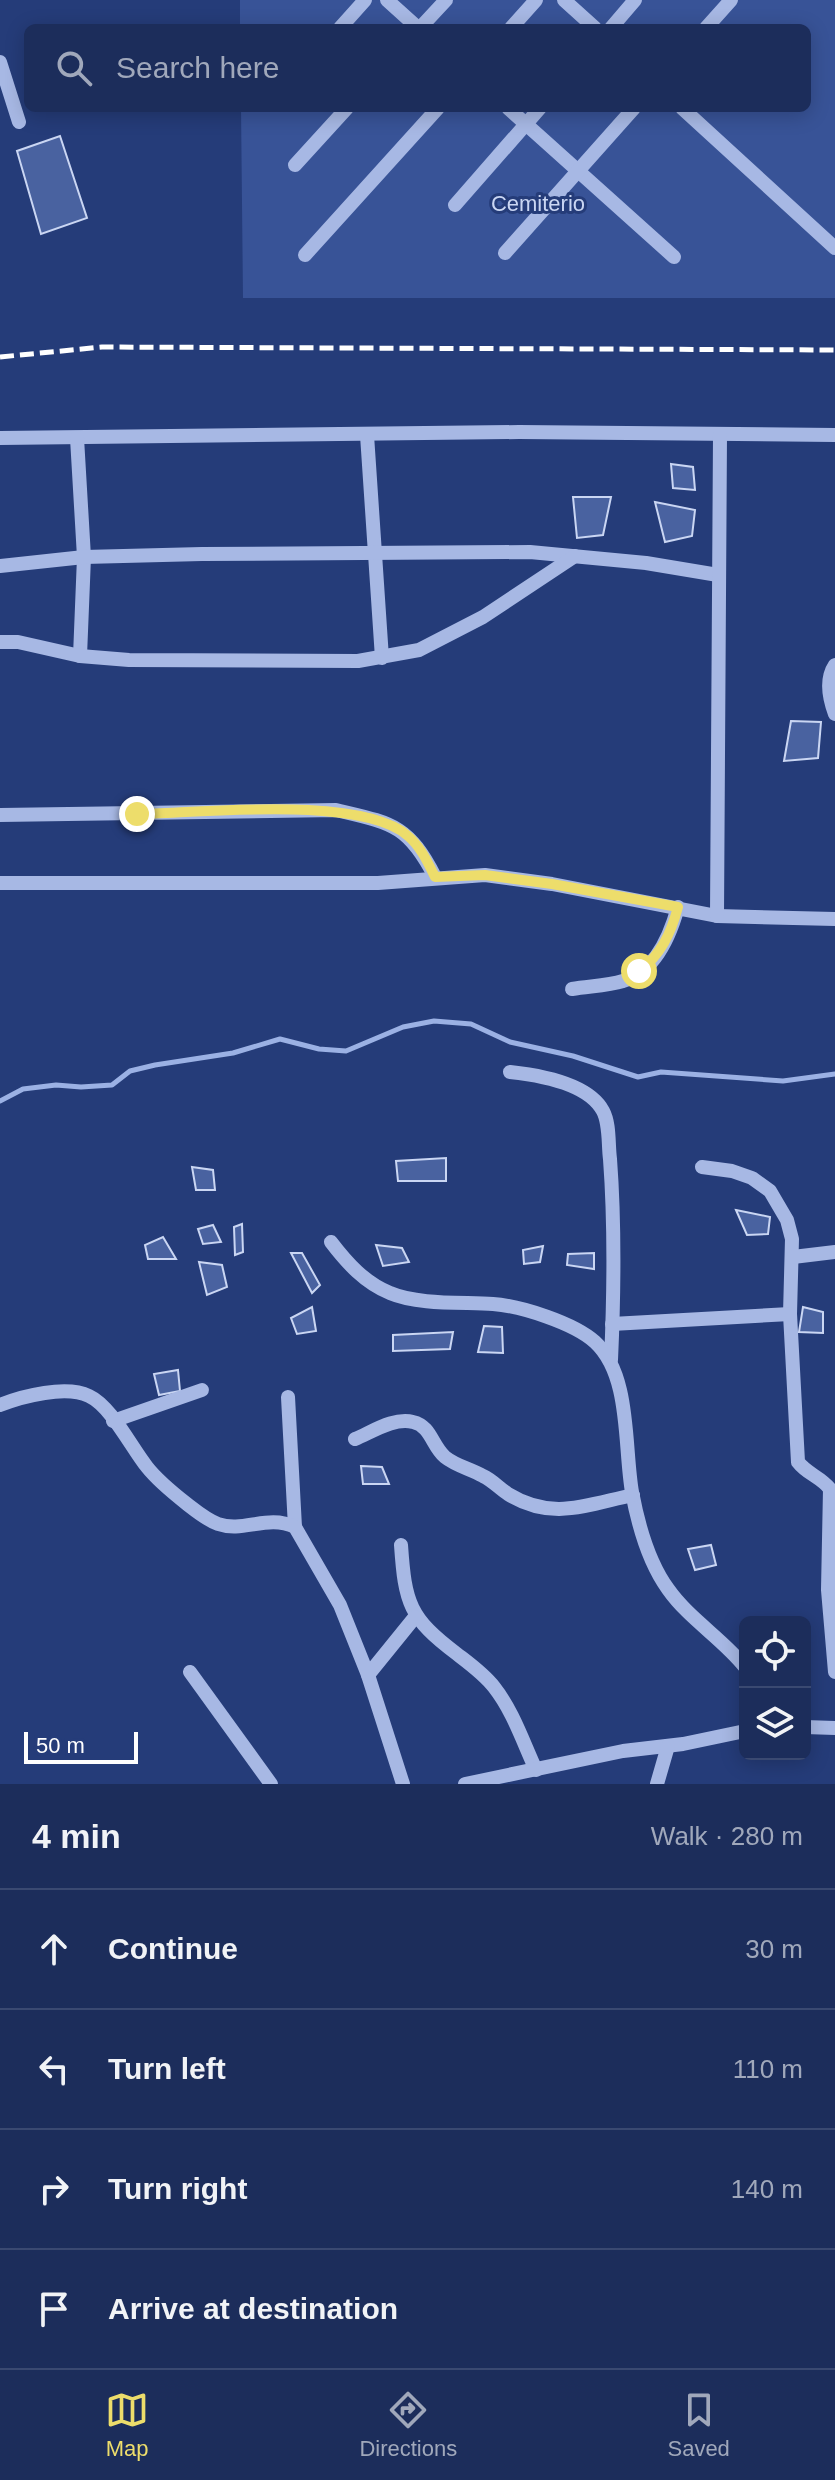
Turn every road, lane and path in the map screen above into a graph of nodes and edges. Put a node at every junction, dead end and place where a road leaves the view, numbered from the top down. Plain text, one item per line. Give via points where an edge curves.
1 (365, 0) edge
2 (387, 0) edge
3 (446, 0) edge
4 (536, 0) edge
5 (564, 0) edge
6 (635, 0) edge
7 (731, 0) edge
8 (344, 24) edge
9 (414, 24) edge
10 (423, 24) edge
11 (515, 24) edge
12 (591, 24) edge
13 (614, 24) edge
14 (710, 24) edge
15 (0, 62) edge
16 (343, 112) edge
17 (434, 112) edge
18 (512, 112) edge
19 (536, 112) edge
20 (630, 112) edge
21 (686, 112) edge
22 (19, 122) dead end
23 (526, 124) junction
24 (295, 165) dead end
25 (578, 171) junction
26 (455, 205) dead end
27 (835, 248) edge
28 (505, 253) dead end
29 (305, 255) dead end
30 (674, 257) dead end
31 (367, 435) junction
32 (720, 435) junction
33 (835, 435) edge
34 (0, 438) edge
35 (77, 438) junction
36 (374, 553) junction
37 (575, 556) junction
38 (84, 557) junction
39 (0, 566) edge
40 (718, 575) junction
41 (0, 642) edge
42 (80, 656) junction
43 (382, 658) junction
44 (835, 665) edge
45 (835, 714) edge
46 (0, 815) edge
47 (435, 877) junction
48 (0, 883) edge
49 (678, 907) junction
50 (717, 916) junction
51 (835, 919) edge
52 (572, 989) dead end
53 (510, 1072) dead end
54 (702, 1167) dead end
55 (331, 1242) dead end
56 (835, 1252) edge
57 (793, 1257) junction
58 (790, 1314) junction
59 (612, 1324) junction
60 (611, 1360) junction
61 (202, 1390) dead end
62 (288, 1397) dead end
63 (0, 1405) edge
64 (113, 1421) junction
65 (355, 1439) dead end
66 (832, 1488) edge
67 (633, 1495) junction
68 (295, 1527) junction
69 (401, 1545) dead end
70 (832, 1590) edge
71 (415, 1617) junction
72 (739, 1661) edge
73 (190, 1672) dead end
74 (835, 1672) edge
75 (368, 1675) junction
76 (811, 1726) edge
77 (835, 1728) edge
78 (739, 1732) edge
79 (668, 1746) junction
80 (536, 1770) junction
81 (271, 1784) edge
82 (403, 1784) edge
83 (465, 1784) edge
84 (657, 1784) edge

1 - 8 street
2 - 9 street
3 - 10 street
4 - 11 street
5 - 12 street
6 - 13 street
7 - 14 street
15 - 22 street
16 - 24 street
17 - 29 street
18 - 23 street
19 - 23 street
20 - 25 street
21 - 27 street
23 - 25 street
23 - 26 street
25 - 28 street
25 - 30 street
31 - 32 street
31 - 35 street
31 - 36 street
32 - 33 street
32 - 40 street
34 - 35 street
35 - 38 street
36 - 37 street
36 - 38 street
36 - 43 street
37 - 40 street
37 - 43 street via 483,617 419,650
38 - 39 street
38 - 42 street
40 - 50 street
41 - 42 street
42 - 43 street via 212,661
44 - 45 street via 828,683
46 - 47 street via 336,810 381,821 408,835
47 - 48 street via 378,883
47 - 49 street via 485,875
49 - 50 street
49 - 52 street via 671,933 653,961 626,980
50 - 51 street
53 - 59 street via 569,1086 590,1096 603,1111 611,1183
54 - 57 street via 752,1178 770,1191 787,1220
55 - 60 street via 365,1279 392,1294 497,1304 553,1319 593,1340
56 - 57 street
57 - 58 street
58 - 59 street
58 - 66 street via 798,1462
59 - 60 street
60 - 67 street via 619,1384
61 - 64 street
62 - 68 street
63 - 64 street via 25,1396 79,1393 92,1397
64 - 68 street via 175,1495 219,1525 284,1522
65 - 67 street via 396,1421 414,1422 427,1428 450,1461 529,1504 558,1511
66 - 70 street
67 - 72 street via 650,1555 668,1590
68 - 75 street via 340,1605
69 - 71 street via 405,1590
70 - 74 street
71 - 75 street
71 - 80 street via 494,1686
73 - 81 street
75 - 82 street
76 - 77 street
78 - 79 street
79 - 80 street
79 - 84 street
80 - 83 street

